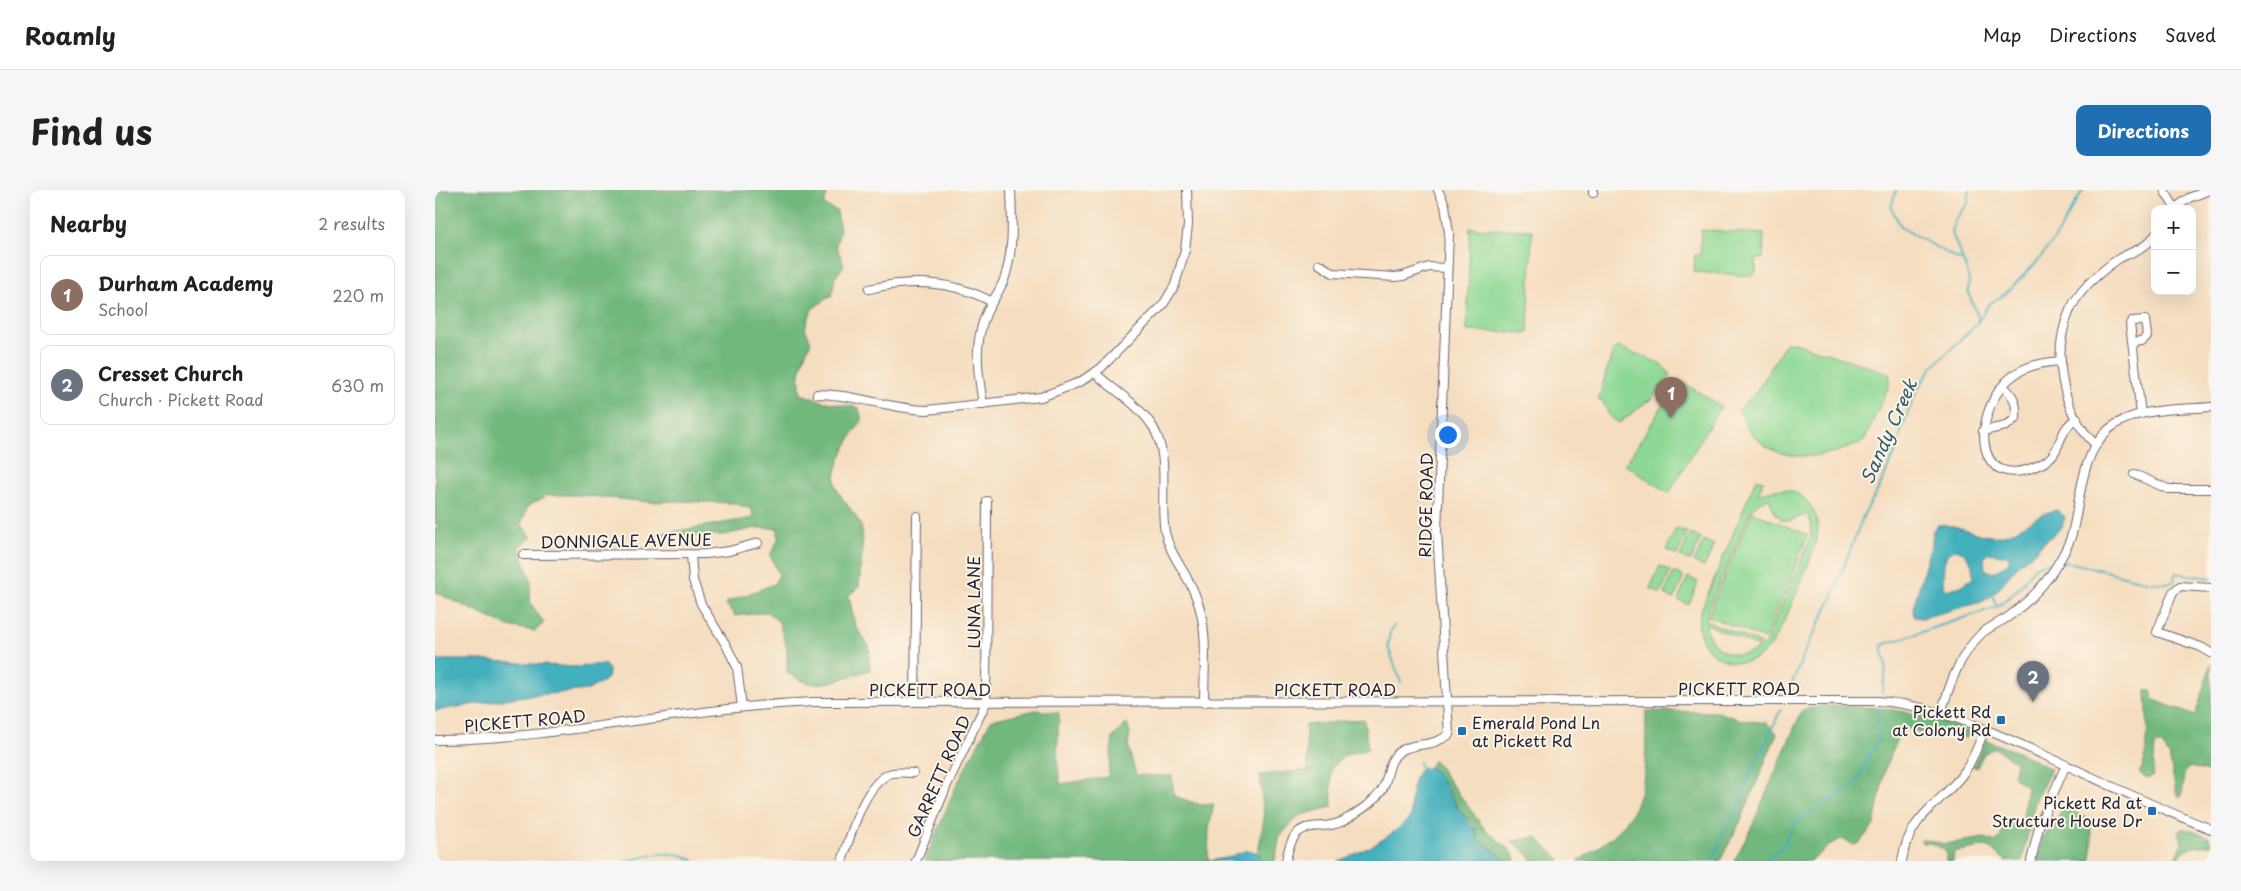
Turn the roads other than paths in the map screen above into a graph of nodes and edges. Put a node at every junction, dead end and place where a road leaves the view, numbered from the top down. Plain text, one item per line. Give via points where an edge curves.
1 (1011, 190) edge
2 (1187, 190) edge
3 (1438, 190) edge
4 (2164, 190) edge
5 (2209, 190) edge
6 (2172, 205) edge
7 (2178, 205) edge
8 (2151, 240) edge
9 (1319, 264) dead end
10 (1447, 268) junction
11 (869, 289) dead end
12 (992, 302) junction
13 (2132, 342) dead end
14 (2061, 360) junction
15 (1095, 372) junction
16 (2003, 386) junction
17 (817, 394) dead end
18 (983, 404) junction
19 (2211, 407) edge
20 (2141, 414) junction
21 (2077, 418) junction
22 (1983, 430) junction
23 (2096, 445) junction
24 (2134, 474) dead end
25 (2211, 489) edge
26 (987, 501) dead end
27 (917, 516) dead end
28 (758, 543) dead end
29 (523, 555) dead end
30 (691, 555) junction
31 (2211, 588) edge
32 (2211, 646) edge
33 (2201, 647) junction
34 (2211, 653) edge
35 (915, 702) junction
36 (986, 703) junction
37 (1204, 703) junction
38 (1448, 703) junction
39 (742, 707) junction
40 (1941, 713) junction
41 (1985, 729) junction
42 (435, 740) edge
43 (2066, 765) junction
44 (913, 773) dead end
45 (2211, 829) edge
46 (842, 861) edge
47 (916, 861) edge
48 (1286, 861) edge
49 (1902, 861) edge
50 (2031, 861) edge

1 - 12 street via 1011,248 1005,276
2 - 15 street via 1185,250 1175,285 1163,305
3 - 10 street, RIDGE ROAD via 1448,222
4 - 6 street
5 - 7 street
8 - 14 street via 2112,263 2079,295 2066,321
9 - 10 street via 1333,273 1395,276 1425,268
10 - 38 street, RIDGE ROAD via 1437,530
11 - 12 street via 895,284 938,284 966,290
12 - 18 street via 977,339
13 - 20 street
14 - 16 street via 2019,372
14 - 21 street via 2065,394
15 - 18 street via 1051,395
15 - 37 street via 1137,408 1157,437 1162,464 1166,536 1196,596 1202,618
16 - 22 street via 1987,411
16 - 22 street via 2012,395 2015,418 2006,426
17 - 18 street via 855,397 917,410
19 - 20 street
20 - 23 street via 2119,422
21 - 22 street via 2064,428 2051,458 2020,472 1998,469 1983,444
21 - 23 street
23 - 40 street via 2087,465 2072,535 2056,567 2032,596 1969,648 1956,669
24 - 25 street via 2168,489
26 - 36 street, LUNA LANE
27 - 35 street
28 - 30 street, DONNIGALE AVENUE via 719,553
29 - 30 street, DONNIGALE AVENUE
30 - 39 street via 693,580 701,604 737,667
31 - 33 street via 2180,586 2173,592 2157,632
32 - 33 street
33 - 34 street
35 - 36 street, PICKETT ROAD
35 - 39 street, PICKETT ROAD
36 - 37 street, PICKETT ROAD
36 - 47 street, GARRETT ROAD
37 - 38 street, PICKETT ROAD
38 - 40 street, PICKETT ROAD via 1877,701
38 - 48 street, RIDGE ROAD via 1449,735 1399,752 1391,762 1385,784 1371,802 1340,824 1310,826 1298,832
39 - 42 street, PICKETT ROAD via 535,735
40 - 41 street, PICKETT ROAD
41 - 43 street, PICKETT ROAD
41 - 49 street via 1965,771 1916,823
43 - 45 street, PICKETT ROAD
43 - 50 street via 2040,823
44 - 46 street via 891,773 877,782 866,799

